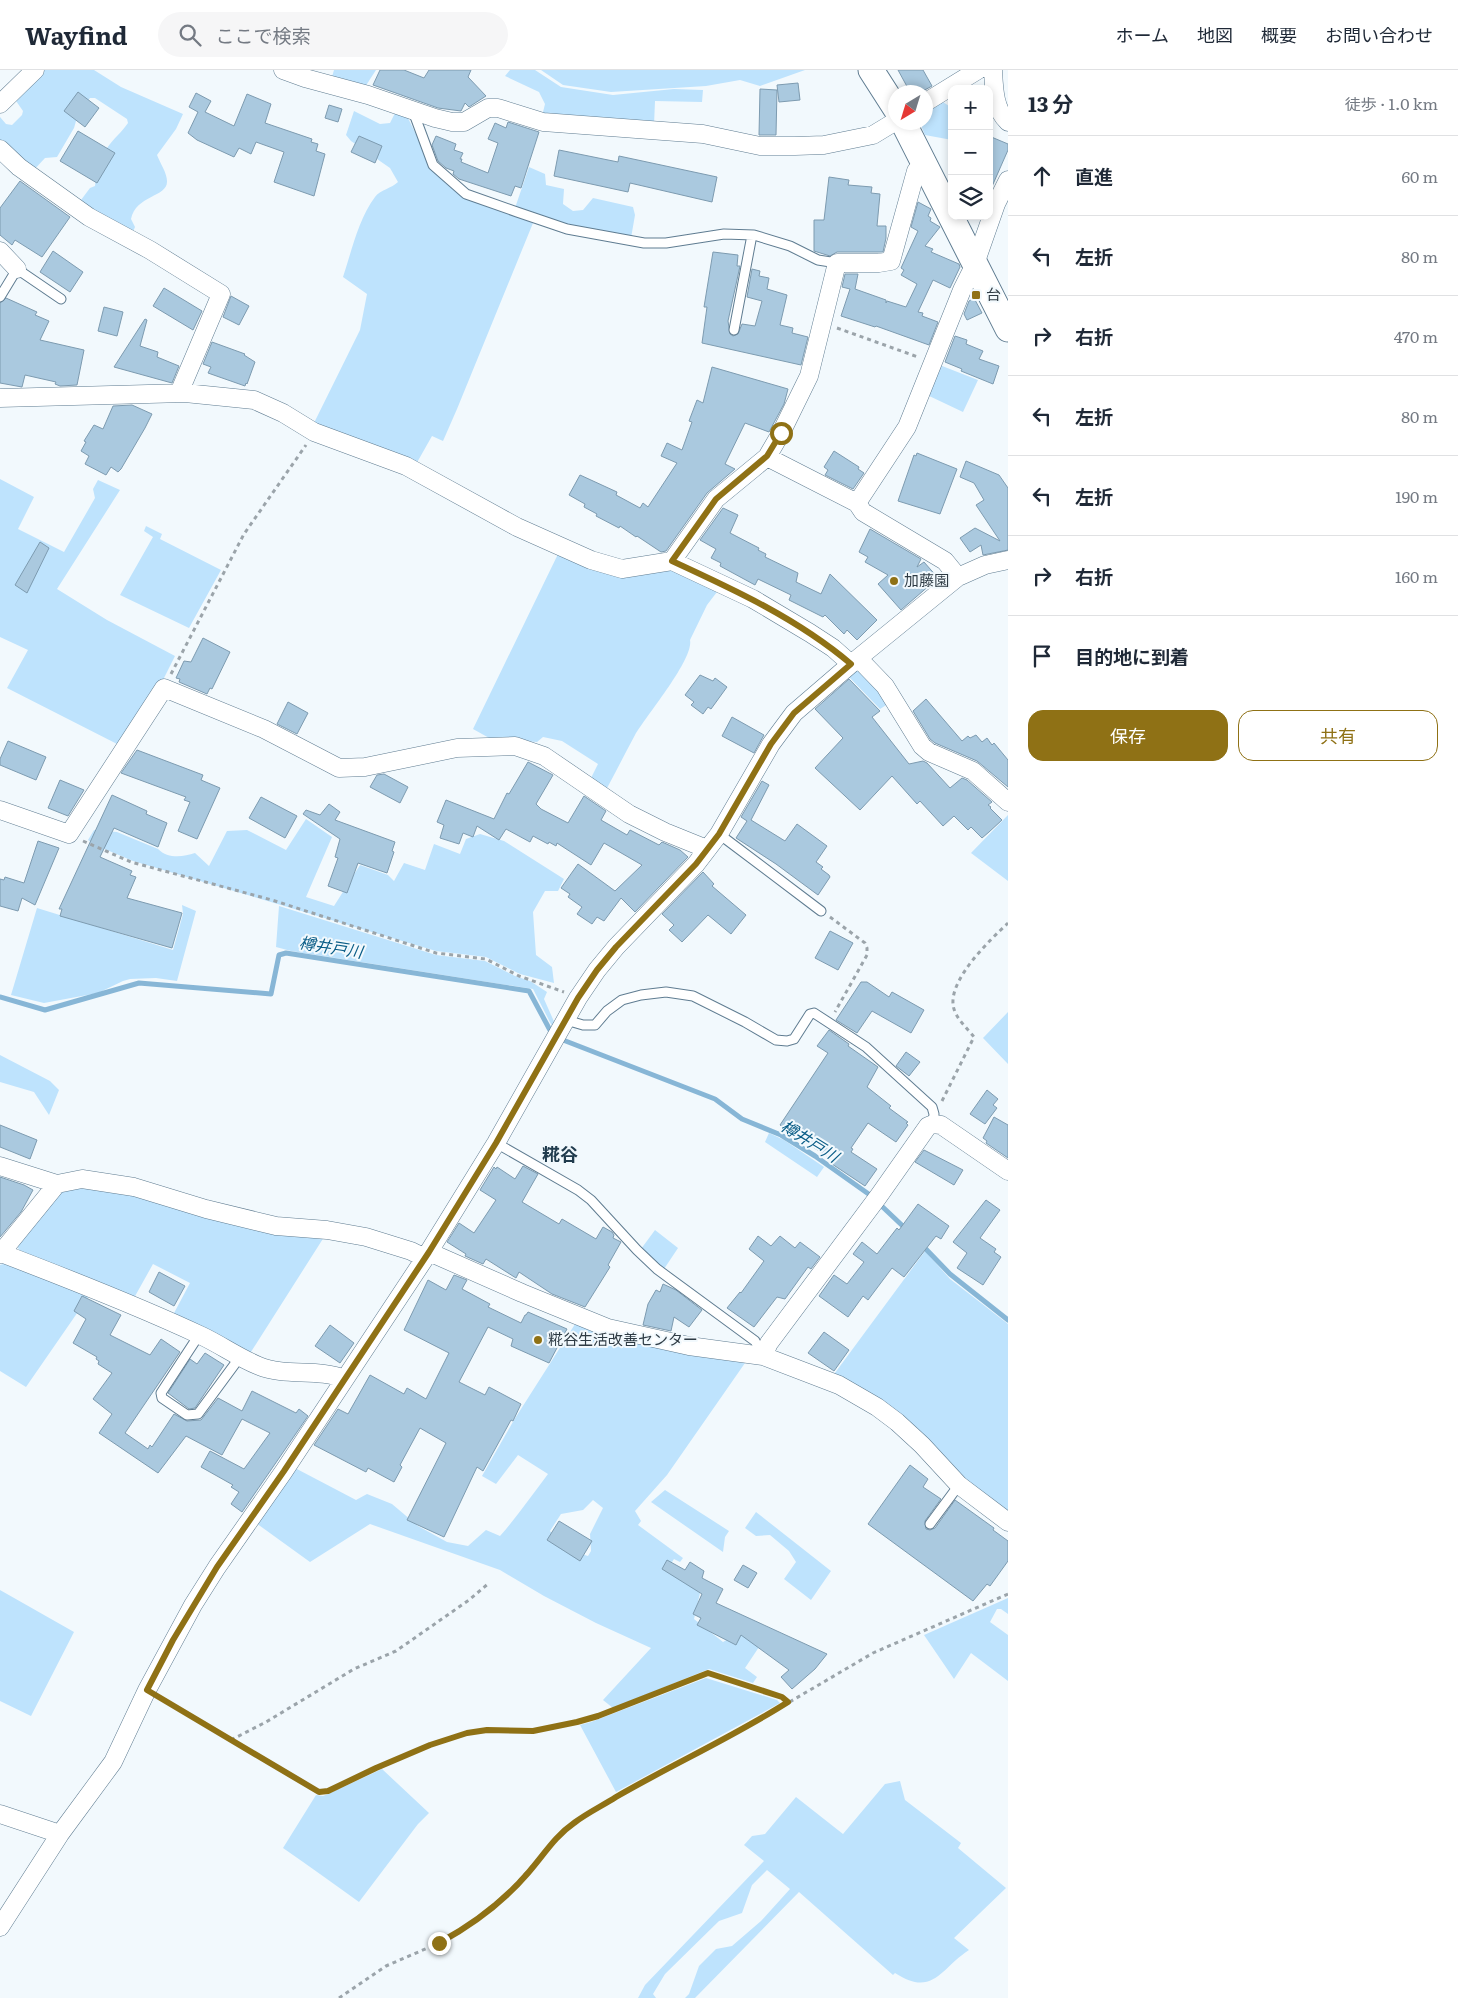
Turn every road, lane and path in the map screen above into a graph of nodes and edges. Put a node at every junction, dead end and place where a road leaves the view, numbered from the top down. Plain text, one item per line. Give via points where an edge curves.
1 (36, 70) edge
2 (283, 70) edge
3 (871, 70) edge
4 (978, 70) edge
5 (993, 70) edge
6 (888, 97) edge
7 (933, 98) edge
8 (0, 104) edge
9 (413, 109) junction
10 (1008, 122) edge
11 (888, 126) edge
12 (907, 130) edge
13 (0, 149) edge
14 (924, 162) junction
15 (1008, 180) edge
16 (752, 235) junction
17 (0, 251) edge
18 (837, 263) junction
19 (975, 264) junction
20 (17, 269) junction
21 (0, 297) edge
22 (62, 299) dead end
23 (822, 323) junction
24 (1008, 329) edge
25 (734, 330) dead end
26 (933, 362) junction
27 (179, 393) junction
28 (0, 398) edge
29 (314, 432) junction
30 (767, 456) junction
31 (857, 503) junction
32 (1008, 560) edge
33 (672, 561) junction
34 (958, 576) junction
35 (855, 662) junction
36 (164, 688) junction
37 (1008, 801) edge
38 (0, 810) edge
39 (69, 834) junction
40 (719, 834) junction
41 (707, 849) junction
42 (822, 911) joint
43 (1008, 923) edge
44 (578, 998) junction
45 (566, 1020) junction
46 (830, 1022) junction
47 (934, 1119) junction
48 (496, 1143) junction
49 (0, 1166) edge
50 (1008, 1172) edge
51 (57, 1184) junction
52 (1, 1253) edge
53 (427, 1255) junction
54 (199, 1335) junction
55 (763, 1356) junction
56 (240, 1357) junction
57 (345, 1379) junction
58 (959, 1485) junction
59 (1008, 1522) edge
60 (930, 1524) dead end
61 (489, 1583) dead end
62 (1008, 1594) edge
63 (147, 1690) junction
64 (788, 1702) junction
65 (230, 1740) junction
66 (0, 1814) edge
67 (60, 1834) junction
68 (0, 1927) edge
69 (338, 1998) edge

1 - 8 street
2 - 9 street
3 - 6 main road
4 - 7 street
5 - 10 street via 997,105
9 - 11 street via 435,118 464,122 488,108 498,108 543,122 702,134 769,146 850,141 873,135
9 - 16 lane via 434,165 466,194 568,228 644,244 724,234
12 - 14 main road
13 - 27 street via 19,167 89,217 221,294
14 - 18 street via 916,171 891,261
14 - 19 main road
15 - 19 street
16 - 18 lane via 790,246 818,260
16 - 25 lane
17 - 20 street
18 - 23 street
19 - 24 main road
19 - 26 street
20 - 21 lane
20 - 22 lane
23 - 26 path
23 - 30 street via 809,376
26 - 31 street via 908,427
27 - 28 street
27 - 29 street via 254,400
29 - 33 street via 406,466 517,527 590,560 622,569
29 - 36 path via 244,534
30 - 31 street
30 - 33 street via 716,499
31 - 34 street via 863,512 945,561
32 - 34 street
33 - 35 street via 753,599
34 - 35 street
35 - 37 street via 885,686 922,746 973,771
35 - 40 street via 794,713 771,744
36 - 39 street
36 - 41 street via 264,729 339,768 365,767 457,748 504,746 531,750 629,814
38 - 39 street
39 - 44 path via 131,862 272,900 436,953 486,959 518,976
40 - 41 street
40 - 42 lane
41 - 44 street via 616,947
42 - 46 path via 865,942 867,948 867,956
43 - 47 path via 966,967 954,995 956,1015 974,1037
44 - 45 street
45 - 46 lane via 595,1025 622,1000 666,992 693,996 776,1040 794,1039 810,1014
45 - 48 street
46 - 47 lane via 866,1047 932,1107
47 - 50 street
47 - 55 street via 769,1343
48 - 53 street
48 - 55 lane via 591,1200 657,1269 756,1341
49 - 51 street
51 - 52 street
51 - 53 street via 82,1179 134,1187 276,1226 327,1230
52 - 54 street via 94,1288
53 - 55 street via 608,1328 689,1346
53 - 57 street
54 - 56 street
54 - 56 lane via 161,1394 187,1415 198,1414
55 - 58 street via 840,1385 877,1407 922,1445
56 - 57 street via 279,1371 334,1375
57 - 63 street via 217,1567
58 - 59 street
58 - 60 lane
61 - 65 path via 396,1650 354,1669
62 - 64 path via 873,1653
63 - 65 path
63 - 67 street via 113,1762
64 - 65 path via 782,1697 708,1673 577,1722 533,1731 467,1733 430,1745 328,1791 319,1792
64 - 69 path via 575,1822 510,1891 470,1924 439,1943 386,1966
66 - 67 street
67 - 68 street

